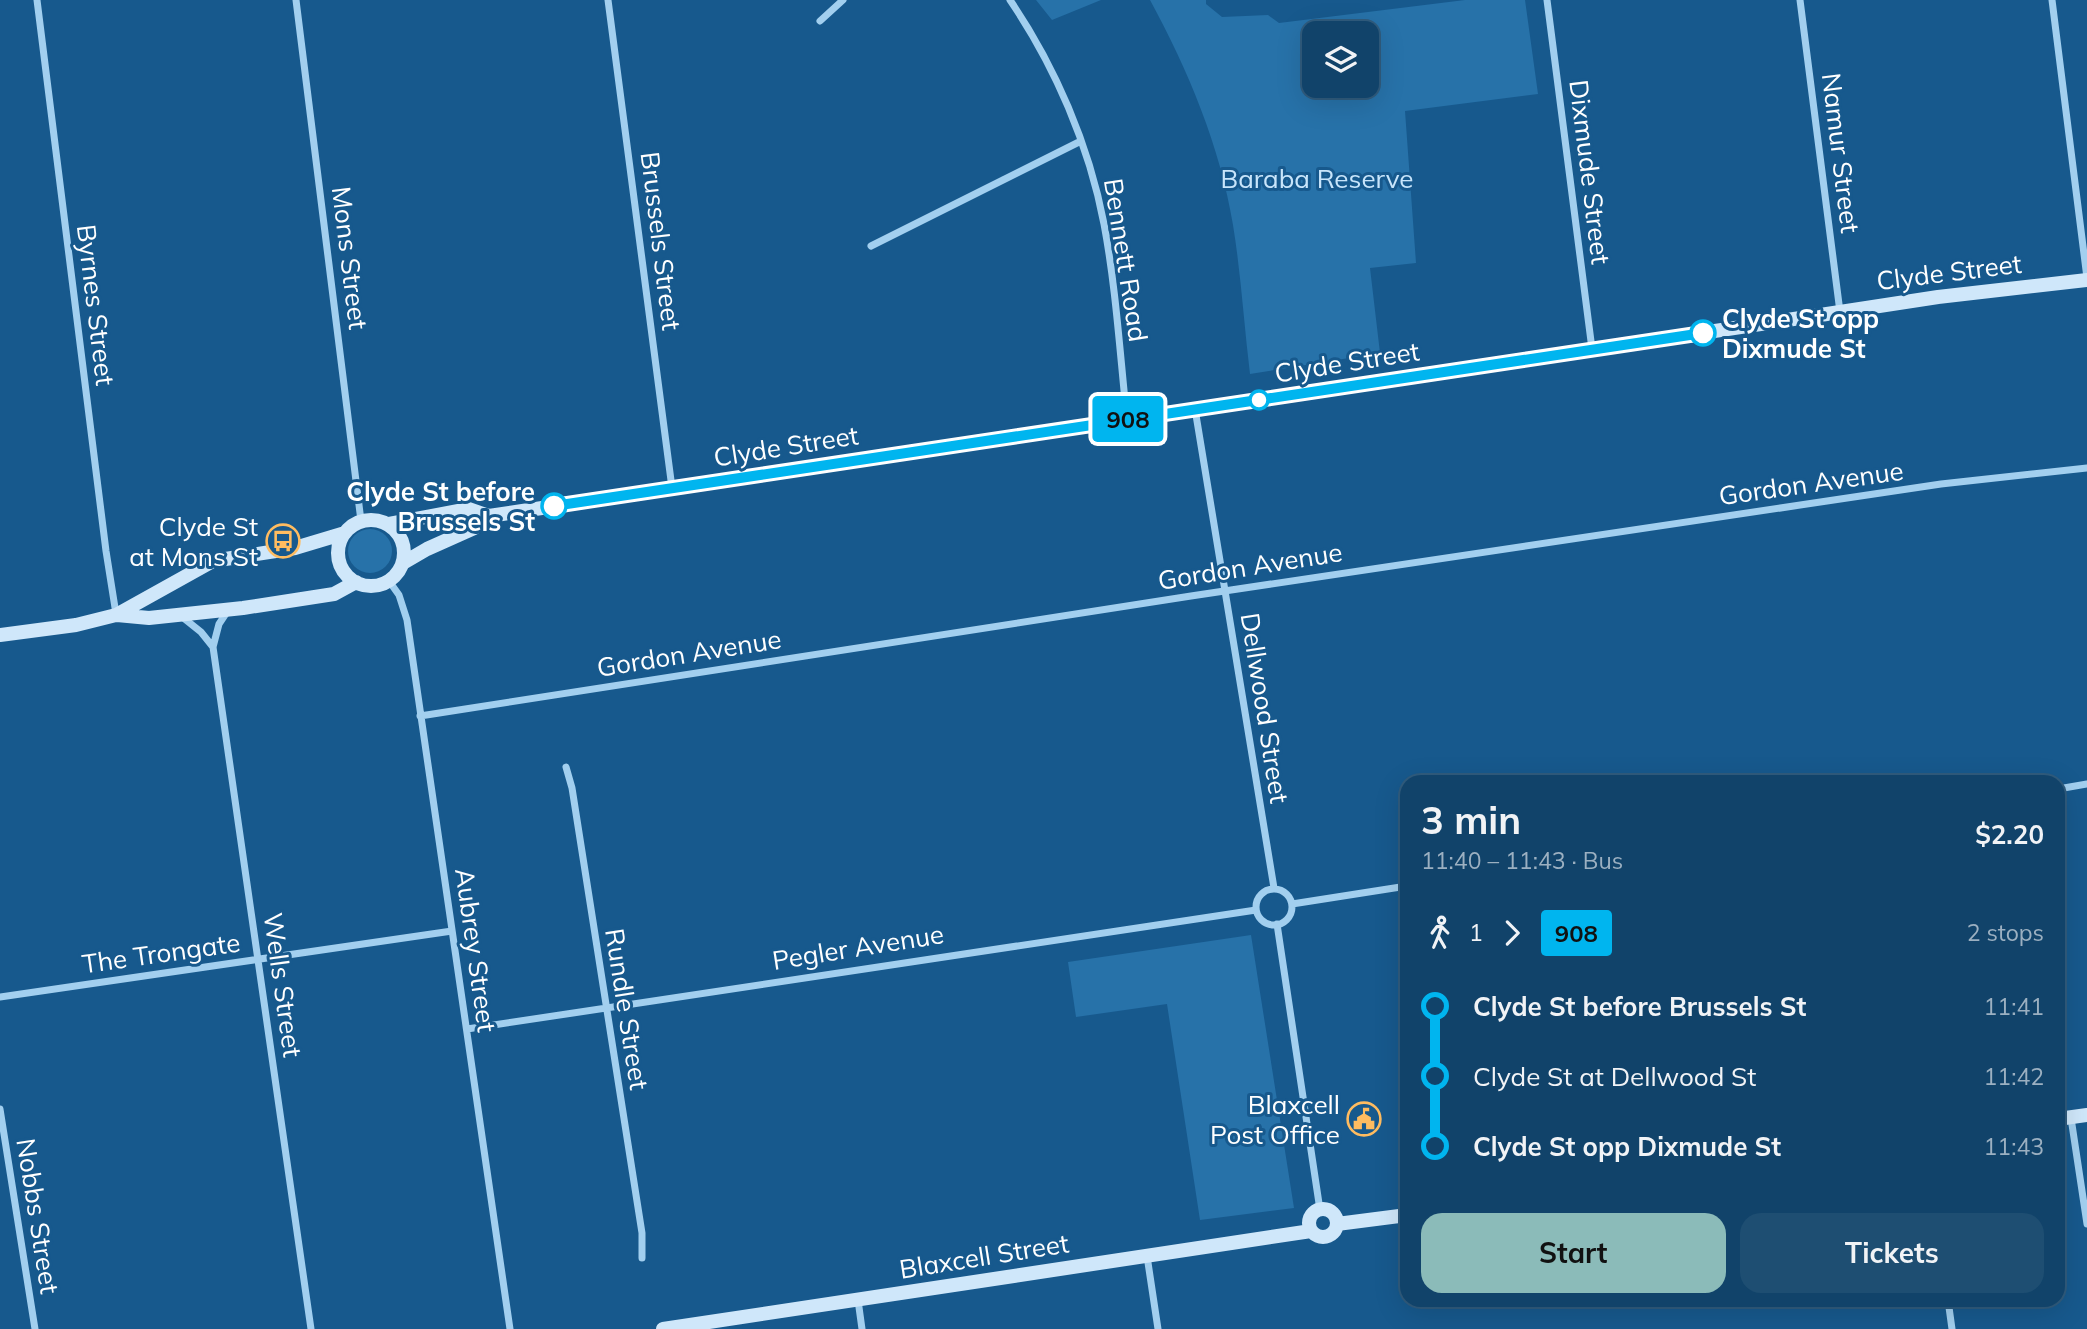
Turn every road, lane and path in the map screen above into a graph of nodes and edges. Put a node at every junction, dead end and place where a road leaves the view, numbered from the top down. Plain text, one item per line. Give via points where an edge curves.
1 (37, 0) edge
2 (296, 0) edge
3 (608, 0) edge
4 (844, 0) edge
5 (1010, 0) edge
6 (1547, 0) edge
7 (1800, 0) edge
8 (2052, 0) edge
9 (820, 21) dead end
10 (1081, 141) junction
11 (871, 246) dead end
12 (2087, 279) edge
13 (1840, 312) junction
14 (1592, 350) junction
15 (1195, 409) junction
16 (1127, 420) junction
17 (2087, 468) edge
18 (672, 488) junction
19 (489, 516) junction
20 (361, 521) junction
21 (388, 524) junction
22 (345, 533) junction
23 (403, 563) junction
24 (389, 581) junction
25 (356, 582) junction
26 (1224, 591) junction
27 (229, 610) junction
28 (116, 615) junction
29 (180, 615) junction
30 (0, 635) edge
31 (212, 647) junction
32 (420, 716) junction
33 (566, 767) dead end
34 (2087, 784) edge
35 (2065, 788) edge
36 (1400, 887) edge
37 (1274, 888) junction
38 (1292, 904) junction
39 (1256, 910) junction
40 (1277, 924) junction
41 (452, 931) junction
42 (259, 960) junction
43 (0, 997) edge
44 (606, 1007) junction
45 (467, 1029) junction
46 (0, 1110) edge
47 (2087, 1115) edge
48 (2065, 1118) edge
49 (1320, 1210) junction
50 (1400, 1216) edge
51 (1336, 1224) junction
52 (2087, 1224) edge
53 (1311, 1231) junction
54 (1147, 1256) junction
55 (642, 1258) dead end
56 (858, 1300) junction
57 (1949, 1307) edge
58 (35, 1329) edge
59 (311, 1329) edge
60 (510, 1329) edge
61 (663, 1329) edge
62 (862, 1329) edge
63 (1158, 1329) edge
64 (1952, 1329) edge

1 - 28 street, Byrnes Street
2 - 20 street, Mons Street
3 - 18 street, Brussels Street
4 - 9 street
5 - 10 street, Bennett Road via 1052,71
6 - 14 street, Dixmude Street
7 - 13 street, Namur Street
8 - 12 street
10 - 11 street
10 - 16 street, Bennett Road via 1104,223
12 - 13 main road, Clyde Street
13 - 14 main road, Clyde Street
14 - 15 main road, Clyde Street
15 - 16 main road, Clyde Street
15 - 26 street, Dellwood Street
16 - 18 main road, Clyde Street
17 - 26 street, Gordon Avenue via 1941,484
18 - 19 main road, Clyde Street
19 - 21 main road, Clyde Street via 470,509
19 - 23 main road, Clyde Street
20 - 21 main road
20 - 22 main road
21 - 23 main road via 403,541
22 - 25 main road via 338,554 347,575
22 - 28 main road via 295,548 213,561
23 - 24 main road
24 - 25 main road via 373,586
24 - 32 street, Aubrey Street via 407,620
25 - 27 main road via 334,594
26 - 32 street, Gordon Avenue
26 - 37 street, Dellwood Street
27 - 29 main road
27 - 31 street
28 - 29 main road
28 - 30 main road
29 - 31 street
31 - 42 street, Wells Street
32 - 41 street, Aubrey Street
33 - 44 street, Rundle Street
34 - 35 street
36 - 38 street
37 - 38 street via 1287,894
37 - 39 street via 1262,893
38 - 40 street via 1287,920
39 - 40 street via 1263,920
39 - 44 street, Pegler Avenue
40 - 49 street
41 - 42 street, The Trongate
41 - 45 street, Aubrey Street
42 - 43 street, The Trongate
42 - 59 street, Wells Street
44 - 45 street, Pegler Avenue
44 - 55 street, Rundle Street via 642,1233
45 - 60 street, Aubrey Street
46 - 58 street, Nobbs Street
47 - 48 main road
48 - 52 street
49 - 51 main road via 1334,1214
49 - 53 main road via 1310,1219
50 - 51 main road
51 - 53 main road via 1326,1237
53 - 54 main road, Blaxcell Street
54 - 56 main road, Blaxcell Street
54 - 63 street
56 - 61 main road, Blaxcell Street
56 - 62 street
57 - 64 street

